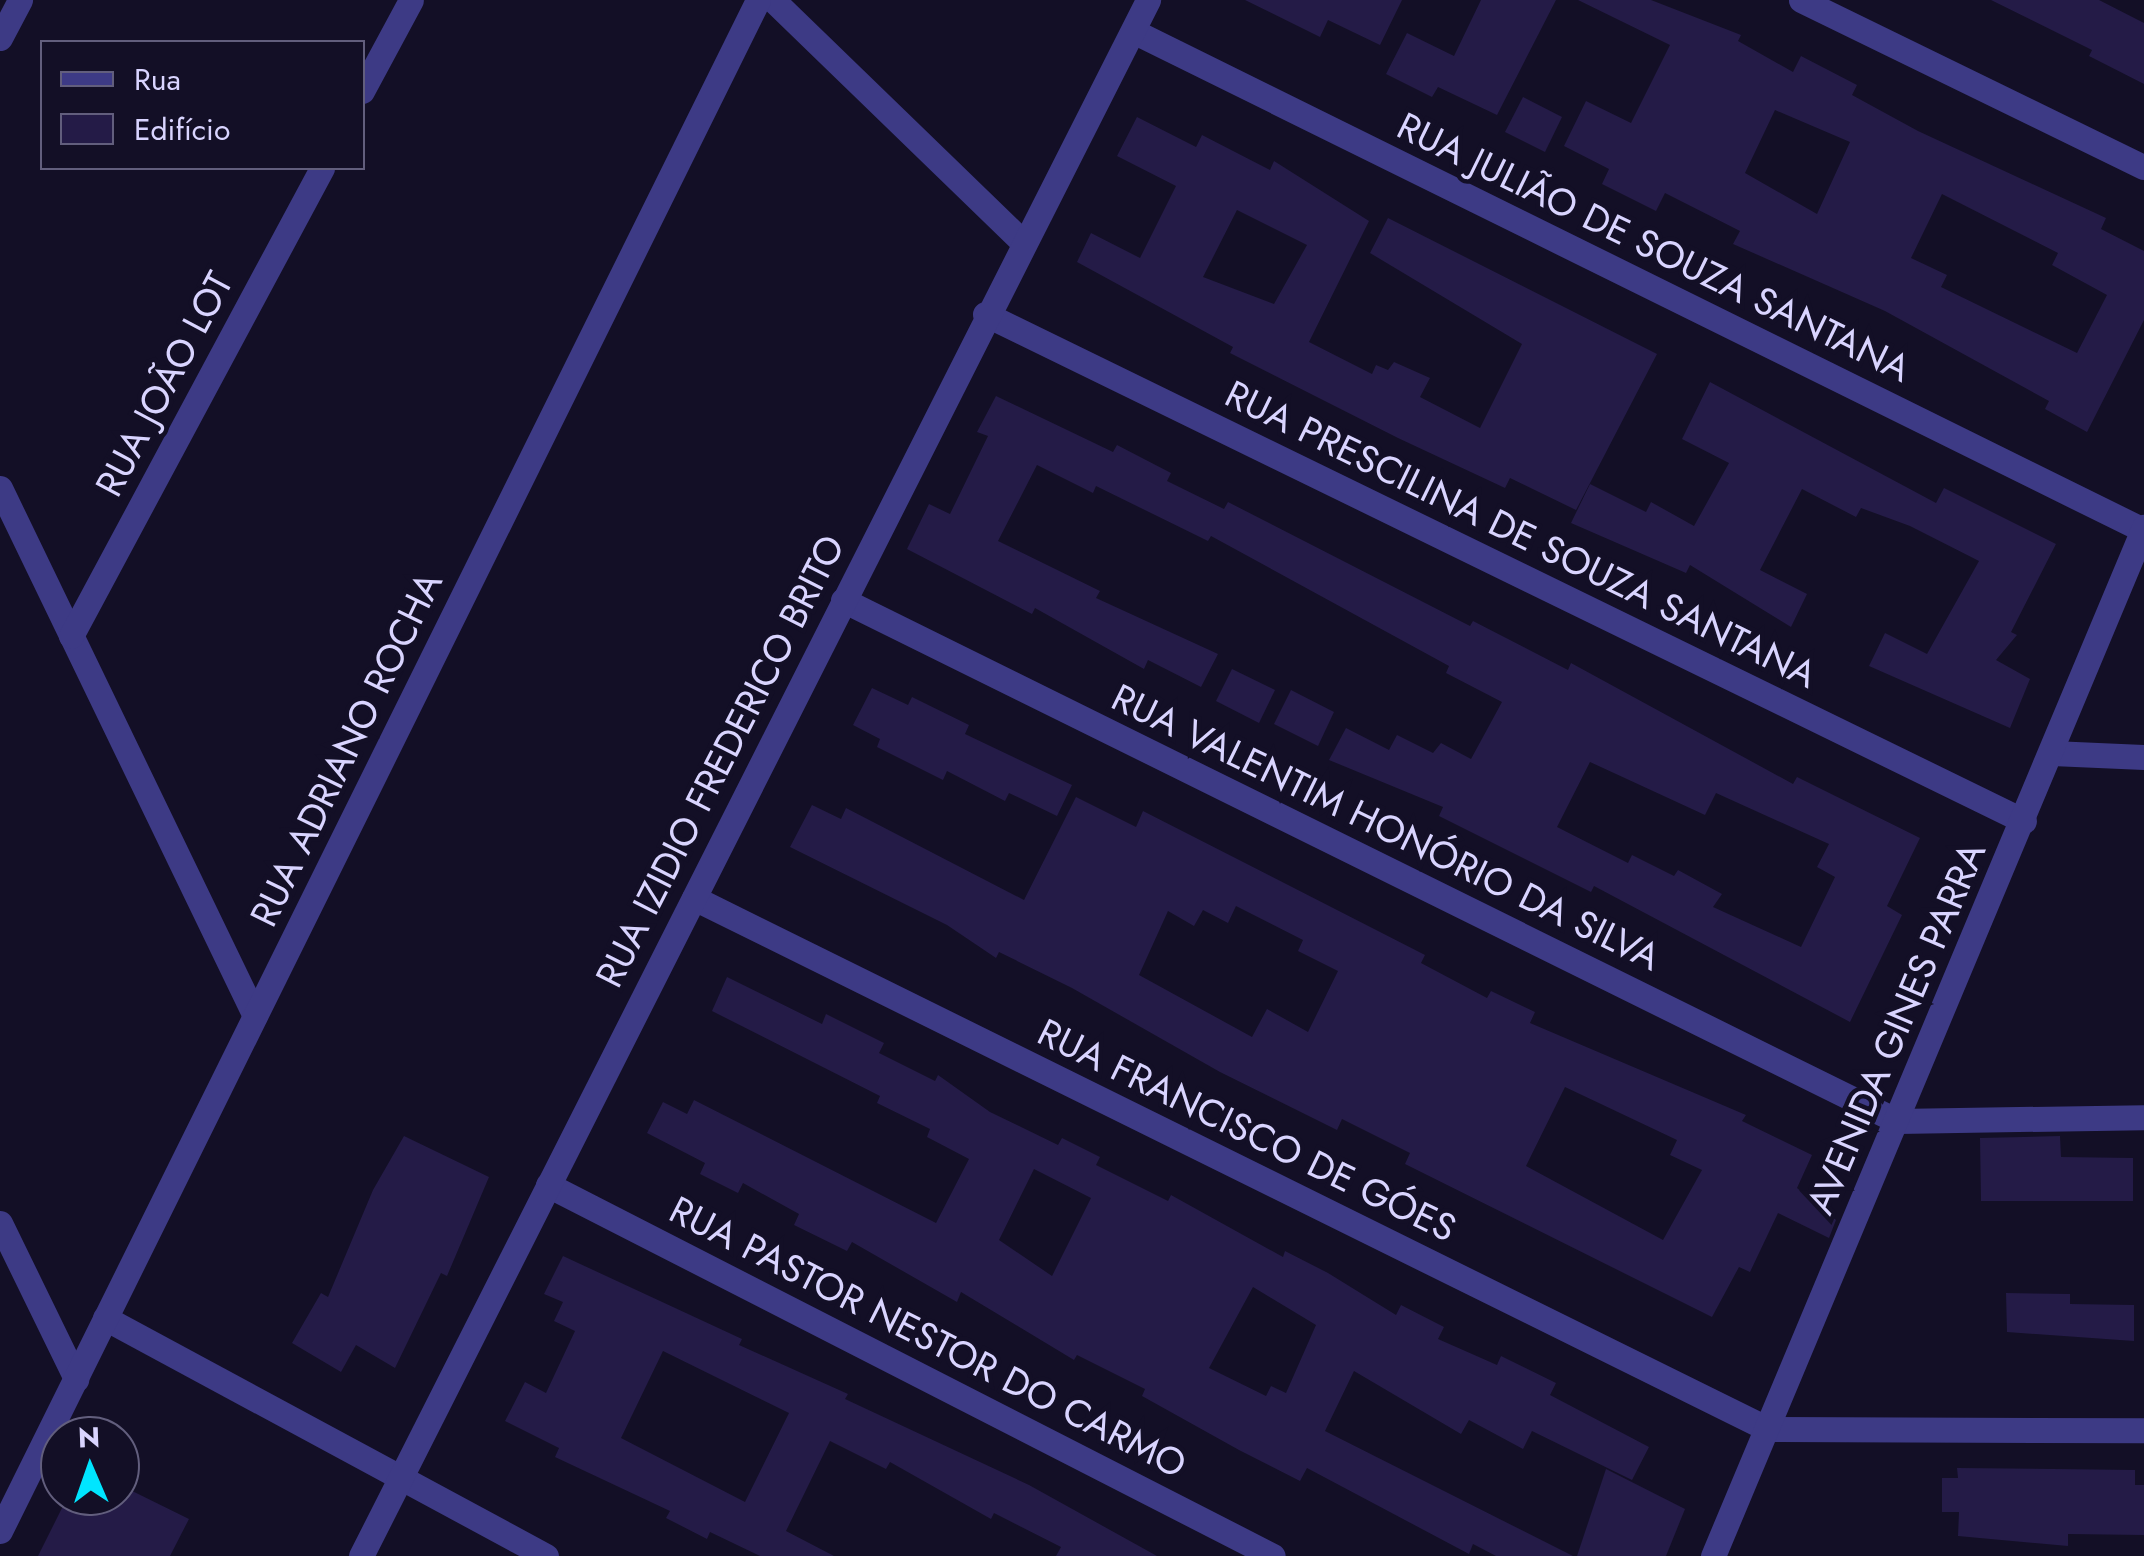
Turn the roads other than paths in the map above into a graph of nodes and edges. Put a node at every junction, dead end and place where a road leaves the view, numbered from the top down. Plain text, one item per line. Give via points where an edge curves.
1 (20, 0) edge
2 (412, 0) edge
3 (758, 0) edge
4 (773, 0) edge
5 (1148, 0) edge
6 (1801, 0) edge
7 (1133, 31) junction
8 (0, 38) edge
9 (365, 86) edge
10 (2144, 167) edge
11 (321, 170) edge
12 (1022, 242) junction
13 (986, 314) junction
14 (0, 488) edge
15 (2143, 529) edge
16 (842, 600) junction
17 (71, 636) junction
18 (2052, 752) junction
19 (2144, 757) edge
20 (2024, 821) junction
21 (694, 898) junction
22 (256, 1016) junction
23 (2144, 1117) edge
24 (1897, 1121) junction
25 (548, 1185) junction
26 (0, 1223) edge
27 (106, 1318) junction
28 (76, 1379) junction
29 (1768, 1429) junction
30 (2144, 1430) edge
31 (400, 1480) junction
32 (0, 1531) edge
33 (362, 1556) edge
34 (546, 1556) edge
35 (1273, 1556) edge
36 (1713, 1556) edge

1 - 8 street
2 - 9 street
3 - 22 street, RUA ADRIANO ROCHA
4 - 12 street
5 - 7 street, RUA IZIDIO FREDERICO BRITO
6 - 10 street
7 - 12 street, RUA IZIDIO FREDERICO BRITO
7 - 15 street, RUA JULIÃO DE SOUZA SANTANA
11 - 17 street, RUA JOÃO LOT
12 - 13 street, RUA IZIDIO FREDERICO BRITO
13 - 16 street, RUA IZIDIO FREDERICO BRITO
13 - 20 street, RUA PRESCILINA DE SOUZA SANTANA
14 - 17 street
15 - 18 street, AVENIDA GINES PARRA
16 - 21 street, RUA IZIDIO FREDERICO BRITO
16 - 24 street, RUA VALENTIM HONÓRIO DA SILVA
17 - 22 street
18 - 19 street
18 - 20 street, AVENIDA GINES PARRA
20 - 24 street, AVENIDA GINES PARRA
21 - 25 street, RUA IZIDIO FREDERICO BRITO
21 - 29 street, RUA FRANCISCO DE GÓES
22 - 27 street, RUA ADRIANO ROCHA
23 - 24 street
24 - 29 street, AVENIDA GINES PARRA
25 - 31 street, RUA IZIDIO FREDERICO BRITO
25 - 35 street, RUA PASTOR NESTOR DO CARMO
26 - 28 street
27 - 28 street, RUA ADRIANO ROCHA
27 - 31 street
28 - 32 street, RUA ADRIANO ROCHA
29 - 30 street
29 - 36 street, AVENIDA GINES PARRA
31 - 33 street, RUA IZIDIO FREDERICO BRITO
31 - 34 street

